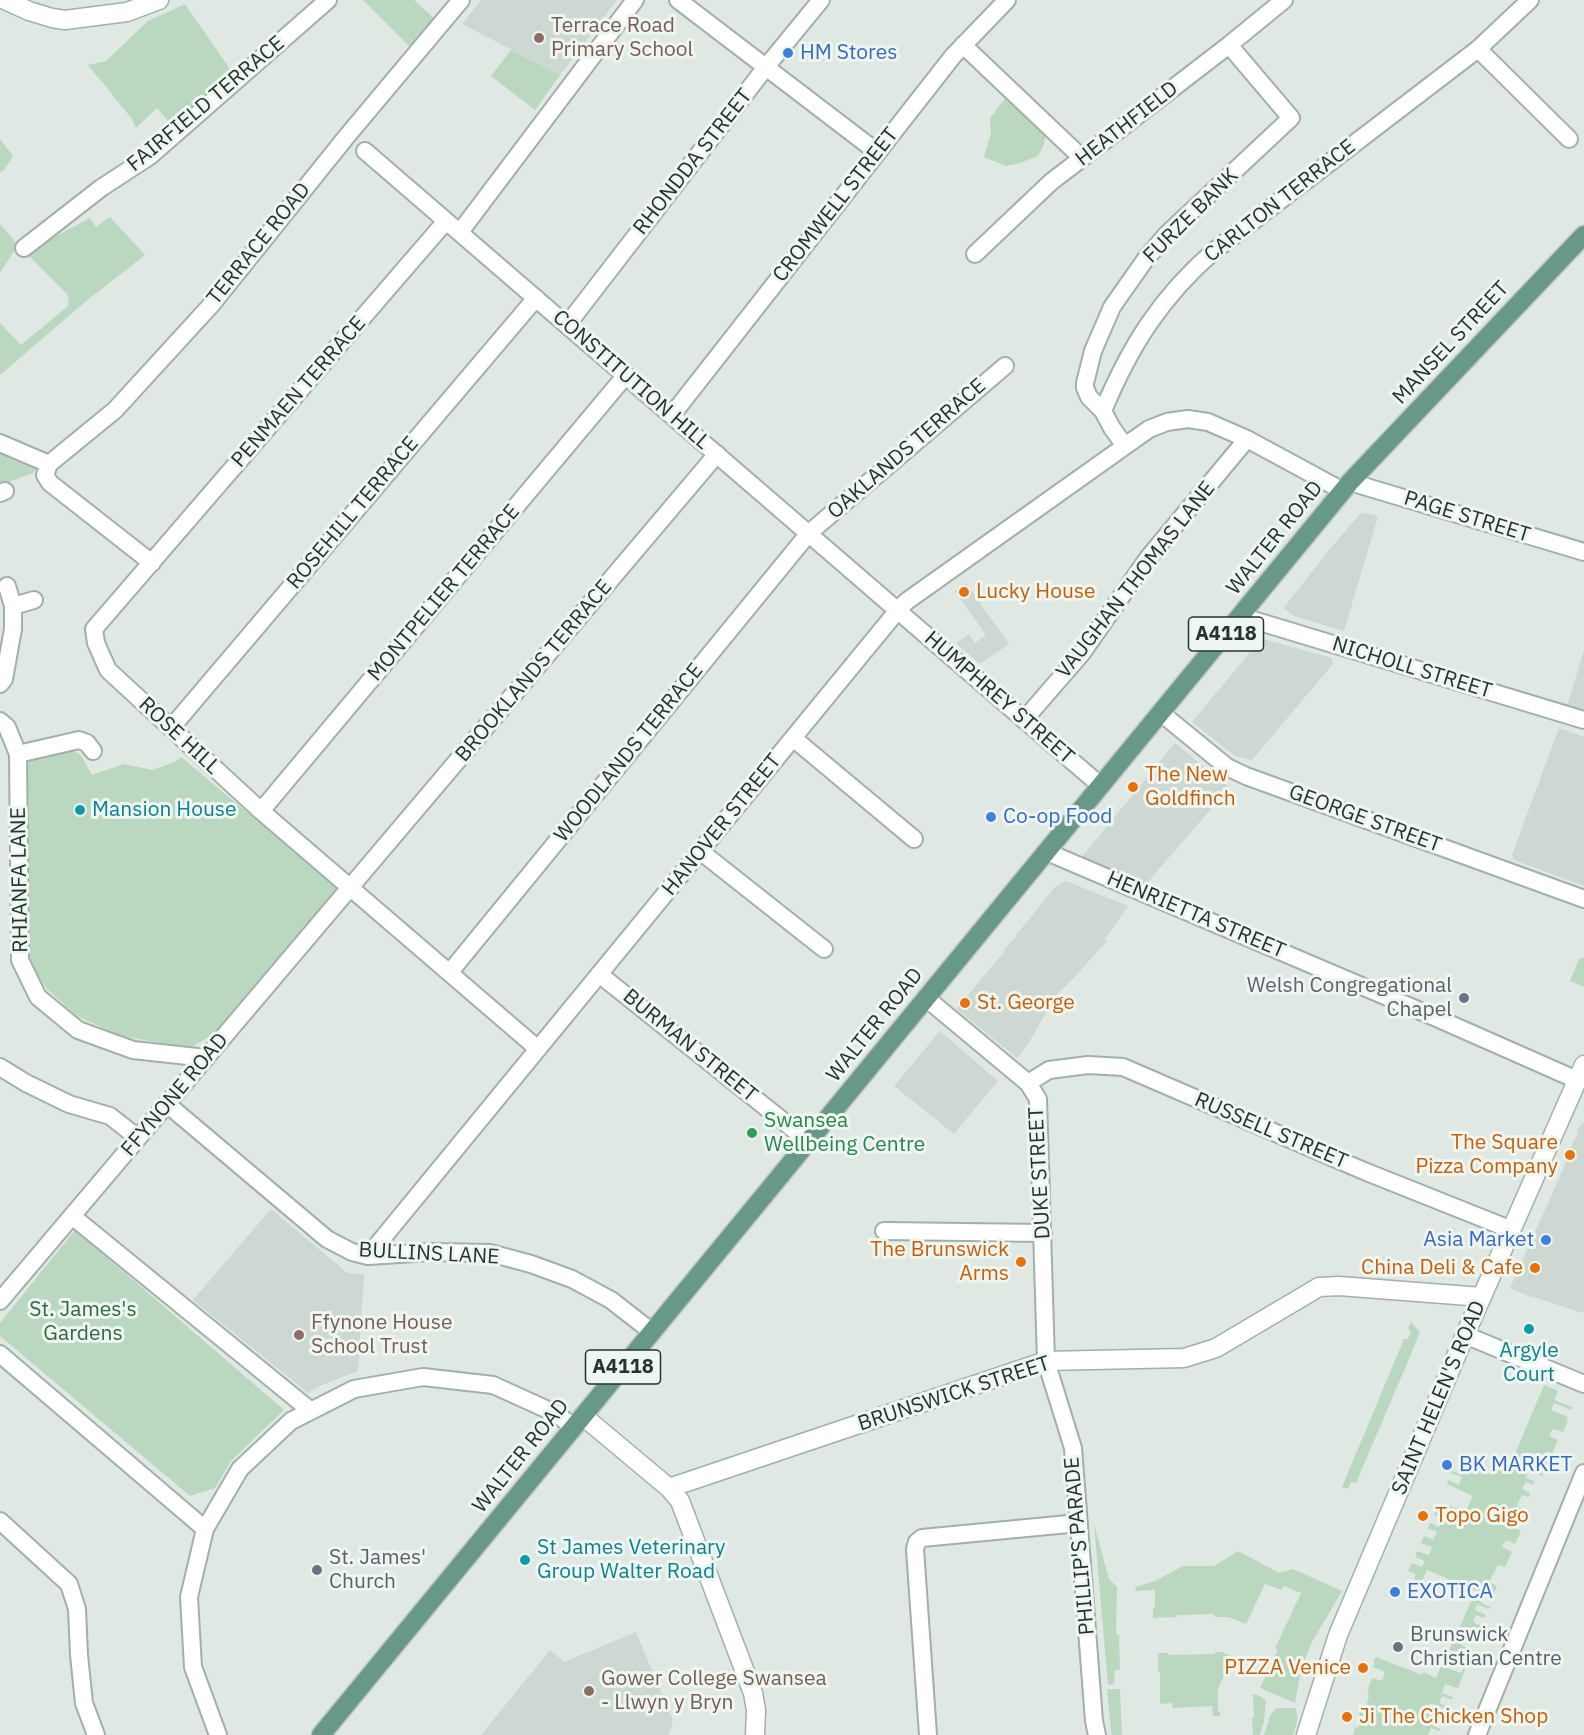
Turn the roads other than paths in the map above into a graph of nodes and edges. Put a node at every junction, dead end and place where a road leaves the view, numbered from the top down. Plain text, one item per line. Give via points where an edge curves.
1 (6, 0) edge
2 (159, 0) edge
3 (328, 0) edge
4 (461, 0) edge
5 (635, 0) edge
6 (678, 0) edge
7 (821, 0) edge
8 (1007, 0) edge
9 (1284, 0) edge
10 (1530, 0) edge
11 (963, 45) junction
12 (1229, 45) junction
13 (1478, 49) junction
14 (766, 67) junction
15 (1569, 139) dead end
16 (365, 151) dead end
17 (877, 152) junction
18 (1082, 158) junction
19 (446, 221) junction
20 (460, 232) junction
21 (1584, 236) edge
22 (24, 248) dead end
23 (975, 254) dead end
24 (536, 298) junction
25 (567, 325) junction
26 (1005, 366) dead end
27 (626, 375) junction
28 (1103, 411) junction
29 (672, 415) junction
30 (1247, 439) junction
31 (0, 443) edge
32 (1125, 446) junction
33 (717, 454) junction
34 (47, 469) junction
35 (1347, 486) junction
36 (809, 533) junction
37 (1584, 552) edge
38 (152, 563) junction
39 (7, 586) dead end
40 (34, 600) dead end
41 (13, 606) junction
42 (898, 610) junction
43 (1240, 616) junction
44 (0, 684) edge
45 (1161, 713) junction
46 (1024, 720) junction
47 (1584, 720) edge
48 (0, 721) edge
49 (171, 728) junction
50 (793, 738) junction
51 (93, 751) dead end
52 (18, 754) junction
53 (1101, 786) junction
54 (261, 811) junction
55 (914, 839) dead end
56 (700, 851) junction
57 (1047, 852) junction
58 (350, 888) junction
59 (1584, 898) edge
60 (824, 950) dead end
61 (450, 972) junction
62 (599, 974) junction
63 (926, 998) junction
64 (538, 1049) junction
65 (206, 1058) junction
66 (0, 1067) edge
67 (1028, 1083) junction
68 (1579, 1084) edge
69 (167, 1104) junction
70 (138, 1138) junction
71 (808, 1141) junction
72 (72, 1216) junction
73 (1512, 1230) junction
74 (884, 1231) dead end
75 (1043, 1233) junction
76 (368, 1256) junction
77 (1482, 1297) junction
78 (0, 1301) edge
79 (652, 1332) junction
80 (1465, 1335) junction
81 (0, 1354) edge
82 (1046, 1362) junction
83 (1584, 1384) edge
84 (311, 1411) junction
85 (578, 1422) junction
86 (1584, 1473) edge
87 (669, 1488) junction
88 (0, 1521) edge
89 (1079, 1523) junction
90 (205, 1529) junction
91 (96, 1735) edge
92 (218, 1735) edge
93 (321, 1735) edge
94 (755, 1735) edge
95 (928, 1735) edge
96 (1097, 1735) edge
97 (1306, 1735) edge
98 (1477, 1735) edge

1 - 2 street via 29,11 65,20 127,12
3 - 22 street, FAIRFIELD TERRACE via 150,156 101,188
4 - 34 street, TERRACE ROAD via 212,304 115,410
5 - 20 street
6 - 14 street
7 - 14 street, RHONDDA STREET
8 - 11 street, CROMWELL STREET
9 - 12 street, HEATHFIELD
10 - 13 street, CARLTON TERRACE
11 - 17 street, CROMWELL STREET
11 - 18 street
12 - 18 street, HEATHFIELD
12 - 28 street, FURZE BANK via 1291,118 1167,234 1112,307 1085,382 1089,397
13 - 15 street
13 - 28 street, CARLTON TERRACE via 1190,271 1150,319 1117,377
14 - 17 street
14 - 25 street, RHONDDA STREET
16 - 19 street, CONSTITUTION HILL
17 - 29 street, CROMWELL STREET
18 - 23 street, HEATHFIELD
19 - 20 street, CONSTITUTION HILL
19 - 38 street, PENMAEN TERRACE
20 - 24 street, CONSTITUTION HILL
21 - 35 main road, MANSEL STREET / A4118
24 - 25 street, CONSTITUTION HILL
24 - 49 street, ROSEHILL TERRACE
25 - 27 street, CONSTITUTION HILL
26 - 36 street, OAKLANDS TERRACE
27 - 29 street, CONSTITUTION HILL
27 - 54 street, MONTPELIER TERRACE
28 - 32 street
29 - 33 street, CONSTITUTION HILL
30 - 32 street, HANOVER STREET via 1208,422 1188,419 1149,429
30 - 35 street, PAGE STREET
30 - 46 street, VAUGHAN THOMAS LANE via 1148,558 1082,653
31 - 34 street
32 - 42 street, HANOVER STREET
33 - 36 street, CONSTITUTION HILL
33 - 58 street, BROOKLANDS TERRACE
34 - 38 street via 50,483
35 - 37 street, PAGE STREET
35 - 43 main road, WALTER ROAD / A4118
36 - 42 street, CONSTITUTION HILL
36 - 61 street, WOODLANDS TERRACE
38 - 49 street, ROSE HILL via 94,629 108,670
39 - 41 street
40 - 41 street
41 - 44 street via 13,629
42 - 46 street, HUMPHREY STREET
42 - 50 street, HANOVER STREET
43 - 45 main road, WALTER ROAD / A4118
43 - 47 street, NICHOLL STREET
45 - 53 main road, WALTER ROAD / A4118
45 - 59 street, GEORGE STREET via 1227,767 1246,776
46 - 53 street, HUMPHREY STREET
48 - 52 street via 7,727
49 - 54 street, ROSE HILL
50 - 55 street
50 - 56 street, HANOVER STREET
51 - 52 street via 87,742 79,740
52 - 65 street, RHIANFA LANE via 20,960 38,997 78,1030 133,1050
53 - 57 main road, WALTER ROAD / A4118
54 - 58 street, ROSE HILL
56 - 60 street
56 - 62 street, HANOVER STREET
57 - 63 main road, WALTER ROAD / A4118
57 - 68 street, HENRIETTA STREET via 1432,1016
58 - 61 street, ROSE HILL
58 - 65 street, FFYNONE ROAD
61 - 64 street, ROSE HILL
62 - 64 street, HANOVER STREET
62 - 71 street, BURMAN STREET
63 - 67 street, DUKE STREET
63 - 71 main road, WALTER ROAD / A4118
64 - 76 street, HANOVER STREET
65 - 69 street, FFYNONE ROAD
66 - 70 street via 69,1104 110,1116
67 - 73 street, RUSSELL STREET via 1049,1070 1088,1065 1123,1067
67 - 75 street, DUKE STREET via 1038,1099
68 - 73 street, SAINT HELEN'S ROAD
69 - 70 street, FFYNONE ROAD
69 - 76 street, BULLINS LANE via 327,1239
70 - 72 street, FFYNONE ROAD
71 - 79 main road, WALTER ROAD / A4118
72 - 78 street, FFYNONE ROAD
72 - 84 street
73 - 77 street, SAINT HELEN'S ROAD
74 - 75 street
75 - 82 street, DUKE STREET
76 - 79 street, BULLINS LANE via 490,1253 572,1279 611,1300
77 - 80 street, SAINT HELEN'S ROAD
77 - 82 street, BRUNSWICK STREET via 1319,1287 1216,1348 1184,1358
79 - 85 main road, WALTER ROAD / A4118
80 - 83 street
80 - 97 street, SAINT HELEN'S ROAD via 1338,1635
81 - 90 street
82 - 87 street, BRUNSWICK STREET
82 - 89 street, PHILLIP'S PARADE via 1073,1448
84 - 85 street via 354,1389 423,1377 493,1385
84 - 90 street via 291,1420 240,1468
85 - 87 street
85 - 93 main road, WALTER ROAD / A4118
86 - 98 street
87 - 94 street via 680,1501 753,1693
88 - 91 street via 69,1584 77,1609 84,1704
89 - 95 street via 922,1538 917,1542
89 - 96 street, PHILLIP'S PARADE
90 - 92 street via 189,1598 193,1668

